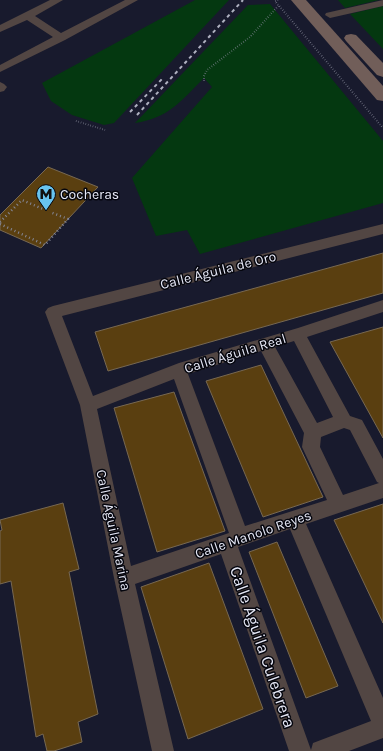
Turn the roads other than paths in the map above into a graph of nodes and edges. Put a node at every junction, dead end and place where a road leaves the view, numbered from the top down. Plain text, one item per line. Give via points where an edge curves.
1 (58, 0) edge
2 (133, 0) edge
3 (298, 0) edge
4 (316, 0) edge
5 (383, 3) edge
6 (27, 15) junction
7 (330, 15) junction
8 (0, 29) edge
9 (61, 38) junction
10 (0, 69) edge
11 (383, 72) edge
12 (383, 96) edge
13 (383, 228) edge
14 (383, 306) edge
15 (52, 312) joint
16 (298, 334) junction
17 (265, 343) junction
18 (179, 370) junction
19 (88, 405) junction
20 (344, 421) junction
21 (313, 432) junction
22 (383, 476) edge
23 (383, 490) edge
24 (339, 505) junction
25 (295, 519) junction
26 (234, 540) junction
27 (124, 578) junction
28 (383, 723) edge
29 (383, 727) edge
30 (164, 751) edge
31 (300, 751) edge
32 (321, 751) edge

1 - 6 street
2 - 9 street
3 - 12 street
4 - 7 street
5 - 7 street
6 - 8 street
6 - 9 street
7 - 11 street
9 - 10 street
13 - 15 street, Calle Águila de Oro
14 - 16 street, Calle Águila Real
15 - 19 street, Calle Águila Marina
16 - 17 street, Calle Águila Real
16 - 20 street
17 - 18 street, Calle Águila Real
17 - 21 street
18 - 19 street, Calle Águila Real
18 - 26 street, Calle Águila Culebrera
19 - 27 street, Calle Águila Marina
20 - 21 street
20 - 22 street via 356,424
21 - 24 street via 311,447
23 - 24 street, Calle Manolo Reyes
24 - 25 street, Calle Manolo Reyes
25 - 26 street, Calle Manolo Reyes
25 - 28 street
26 - 27 street, Calle Manolo Reyes
26 - 31 street, Calle Águila Culebrera
27 - 30 street, Calle Águila Marina
29 - 32 street

